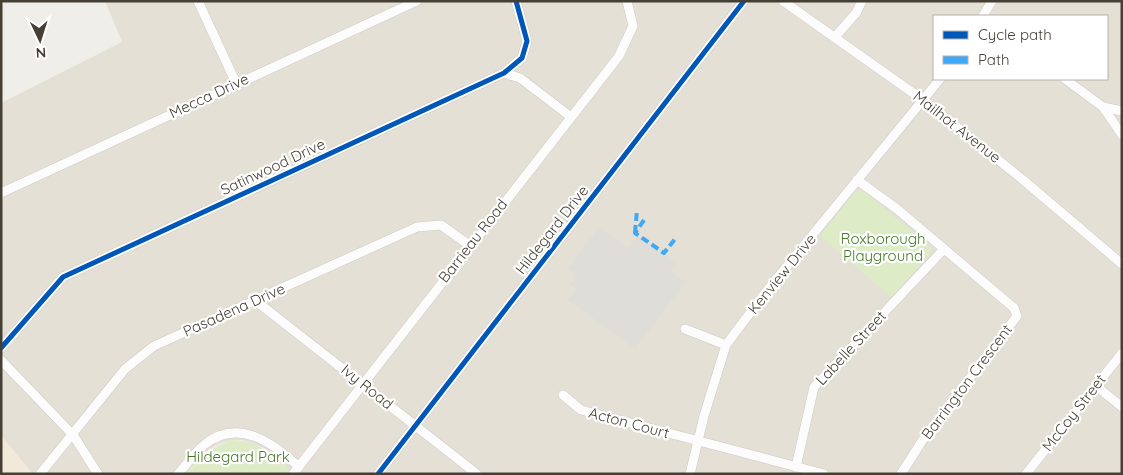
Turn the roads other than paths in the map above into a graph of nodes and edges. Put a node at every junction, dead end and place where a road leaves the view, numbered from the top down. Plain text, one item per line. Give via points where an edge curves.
1 (198, 1) edge
2 (417, 1) edge
3 (516, 1) edge
4 (627, 1) edge
5 (744, 1) edge
6 (783, 1) edge
7 (862, 1) edge
8 (992, 1) edge
9 (984, 15) edge
10 (835, 38) junction
11 (504, 74) junction
12 (939, 80) edge
13 (1065, 80) edge
14 (236, 83) junction
15 (923, 100) junction
16 (1103, 107) junction
17 (1122, 111) edge
18 (571, 117) junction
19 (1122, 135) edge
20 (857, 180) junction
21 (1, 193) edge
22 (469, 245) junction
23 (944, 249) junction
24 (1122, 264) edge
25 (256, 301) junction
26 (685, 329) dead end
27 (726, 345) junction
28 (1, 348) edge
29 (1122, 353) edge
30 (1, 360) edge
31 (364, 384) junction
32 (1096, 386) junction
33 (563, 395) dead end
34 (1122, 406) edge
35 (416, 426) junction
36 (73, 435) junction
37 (698, 442) junction
38 (796, 467) junction
39 (296, 470) edge
40 (40, 474) edge
41 (98, 474) edge
42 (178, 474) edge
43 (378, 474) edge
44 (477, 474) edge
45 (690, 474) edge
46 (824, 474) edge
47 (901, 474) edge
48 (1026, 474) edge

1 - 14 street
2 - 14 street, Mecca Drive
3 - 11 street, Satinwood Drive via 527,41 522,58
4 - 18 street, Barrieau Road via 633,26 619,56
5 - 35 street, Hildegard Drive
6 - 10 street, Mailhot Avenue
7 - 10 street
8 - 9 street
10 - 15 street, Mailhot Avenue
11 - 18 street via 520,78
11 - 28 street, Satinwood Drive via 63,277
12 - 15 street, Kenview Drive
13 - 16 street
14 - 21 street, Mecca Drive
15 - 20 street, Kenview Drive
15 - 24 street, Mailhot Avenue
16 - 17 street
16 - 19 street
18 - 22 street, Barrieau Road
20 - 23 street, Barrington Crescent
20 - 27 street, Kenview Drive
22 - 25 street, Pasadena Drive via 441,225 417,227
22 - 31 street, Barrieau Road
23 - 38 street, Labelle Street via 814,387
23 - 47 street, Barrington Crescent via 1014,308 1017,316 922,441
25 - 31 street, Ivy Road
25 - 36 street, Pasadena Drive via 154,346 125,369
26 - 27 street
27 - 37 street, Kenview Drive
29 - 32 street, McCoy Street
30 - 36 street
31 - 35 street, Ivy Road
31 - 39 street, Barrieau Road
32 - 34 street
32 - 48 street, McCoy Street
33 - 37 street, Acton Court via 580,410
35 - 43 street, Hildegard Drive
35 - 44 street, Ivy Road
36 - 40 street, Pasadena Drive
36 - 41 street
37 - 38 street
37 - 45 street, Kenview Drive
38 - 46 street
39 - 42 street via 266,441 245,433 229,433 206,443

